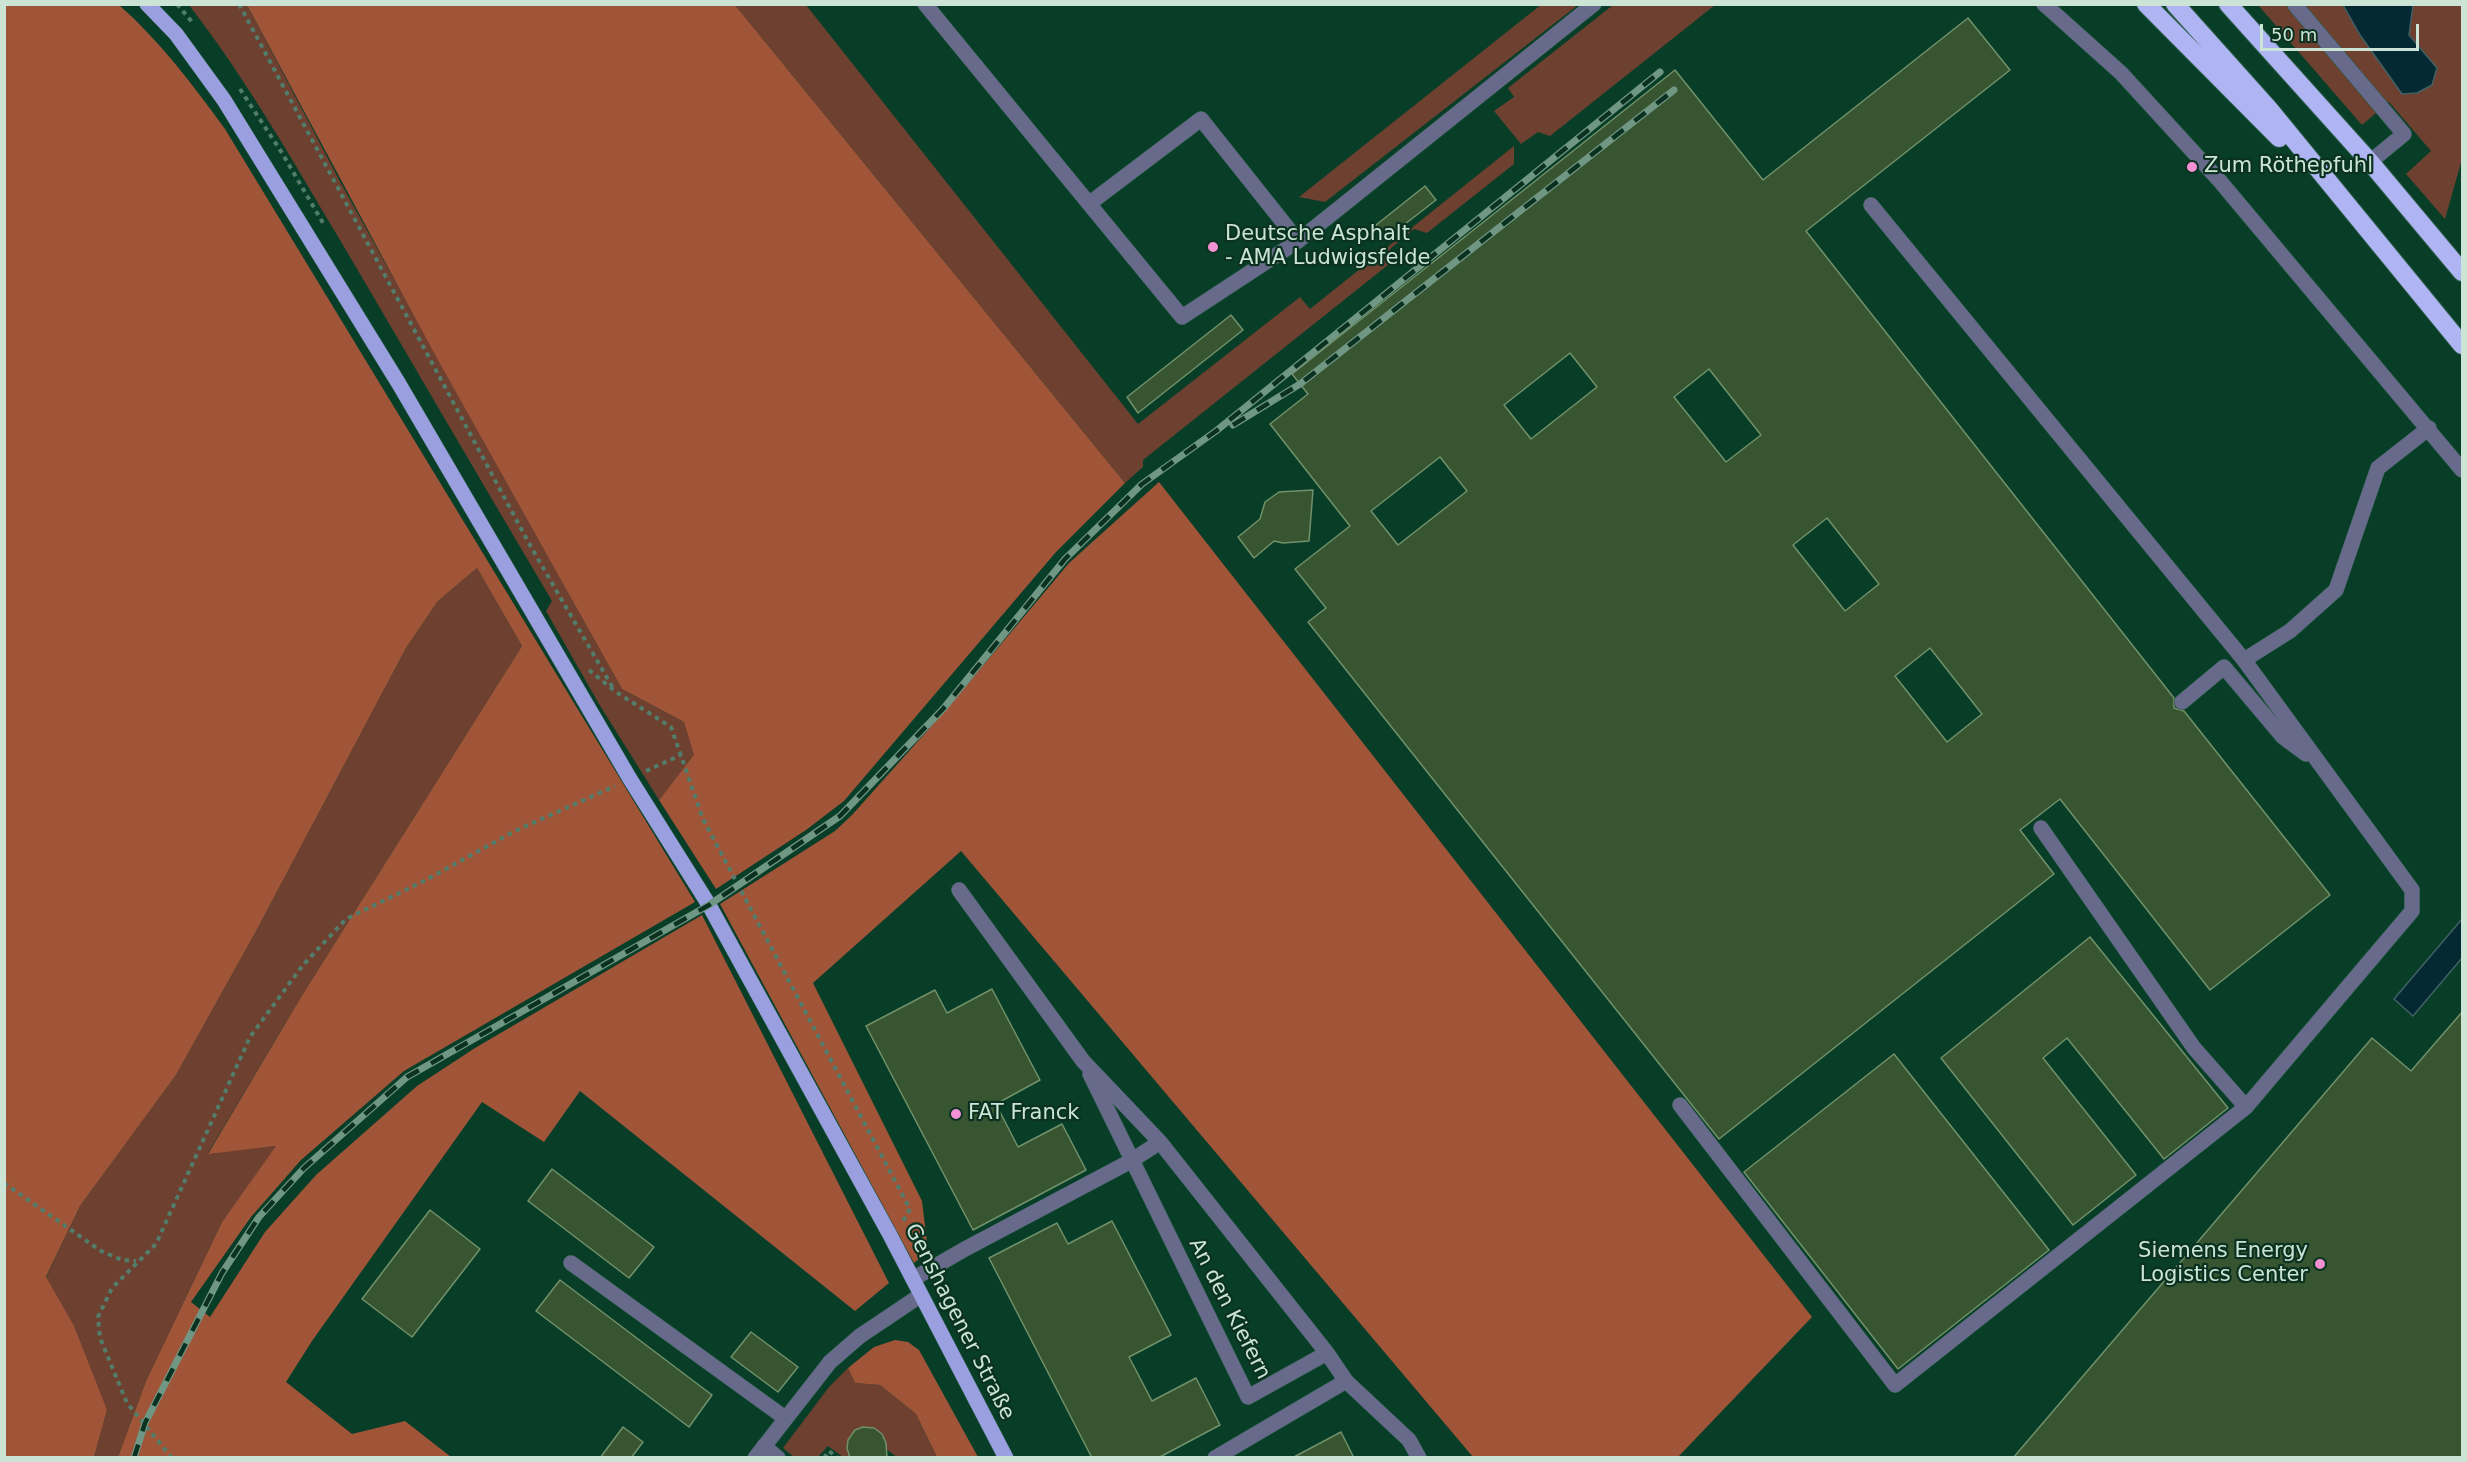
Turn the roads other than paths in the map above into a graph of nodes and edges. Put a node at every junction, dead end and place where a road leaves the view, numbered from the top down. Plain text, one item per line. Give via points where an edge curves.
1 (147, 4) edge
2 (925, 4) edge
3 (1594, 4) edge
4 (2044, 4) edge
5 (2146, 4) edge
6 (2175, 4) edge
7 (2228, 4) edge
8 (2295, 5) edge
9 (2370, 162) junction
10 (1090, 203) junction
11 (1871, 205) dead end
12 (2371, 231) junction
13 (1298, 241) junction
14 (2463, 272) edge
15 (2463, 345) edge
16 (2428, 428) junction
17 (2463, 470) edge
18 (2244, 660) junction
19 (2182, 702) dead end
20 (2318, 762) junction
21 (2041, 828) dead end
22 (959, 890) dead end
23 (1083, 1061) junction
24 (1680, 1105) dead end
25 (2246, 1107) junction
26 (1160, 1142) junction
27 (1131, 1161) junction
28 (571, 1263) dead end
29 (913, 1279) junction
30 (921, 1295) junction
31 (1328, 1353) junction
32 (1346, 1382) junction
33 (785, 1418) junction
34 (759, 1452) edge
35 (778, 1458) edge
36 (1006, 1458) edge
37 (1215, 1458) edge
38 (1419, 1458) edge

1 - 29 main road, Genshagener Straße via 176,34 224,100 399,384 630,779 709,905
2 - 10 street
3 - 13 street
4 - 16 street via 2121,73 2197,155
5 - 12 highway
6 - 12 highway
7 - 9 highway
8 - 9 street via 2404,134
9 - 14 highway
10 - 13 street via 1182,317
10 - 13 street via 1201,119
11 - 18 street
12 - 15 highway
16 - 17 street
16 - 18 street via 2378,468 2336,590 2290,632
18 - 20 street
19 - 20 street via 2224,668 2283,737
20 - 25 street via 2412,890 2412,910
21 - 25 street via 2194,1048
22 - 23 street, An den Kiefern
23 - 26 street, An den Kiefern
23 - 27 street, An den Kiefern
24 - 25 street via 1895,1385
26 - 27 street
26 - 31 street, An den Kiefern
27 - 29 street
27 - 31 street, An den Kiefern via 1248,1397
28 - 33 street
29 - 30 main road, Genshagener Straße
30 - 33 street via 860,1336 830,1362
30 - 36 main road, Genshagener Straße
31 - 32 street, An den Kiefern
32 - 37 street
32 - 38 street, An den Kiefern via 1409,1440
33 - 34 street
34 - 35 street

